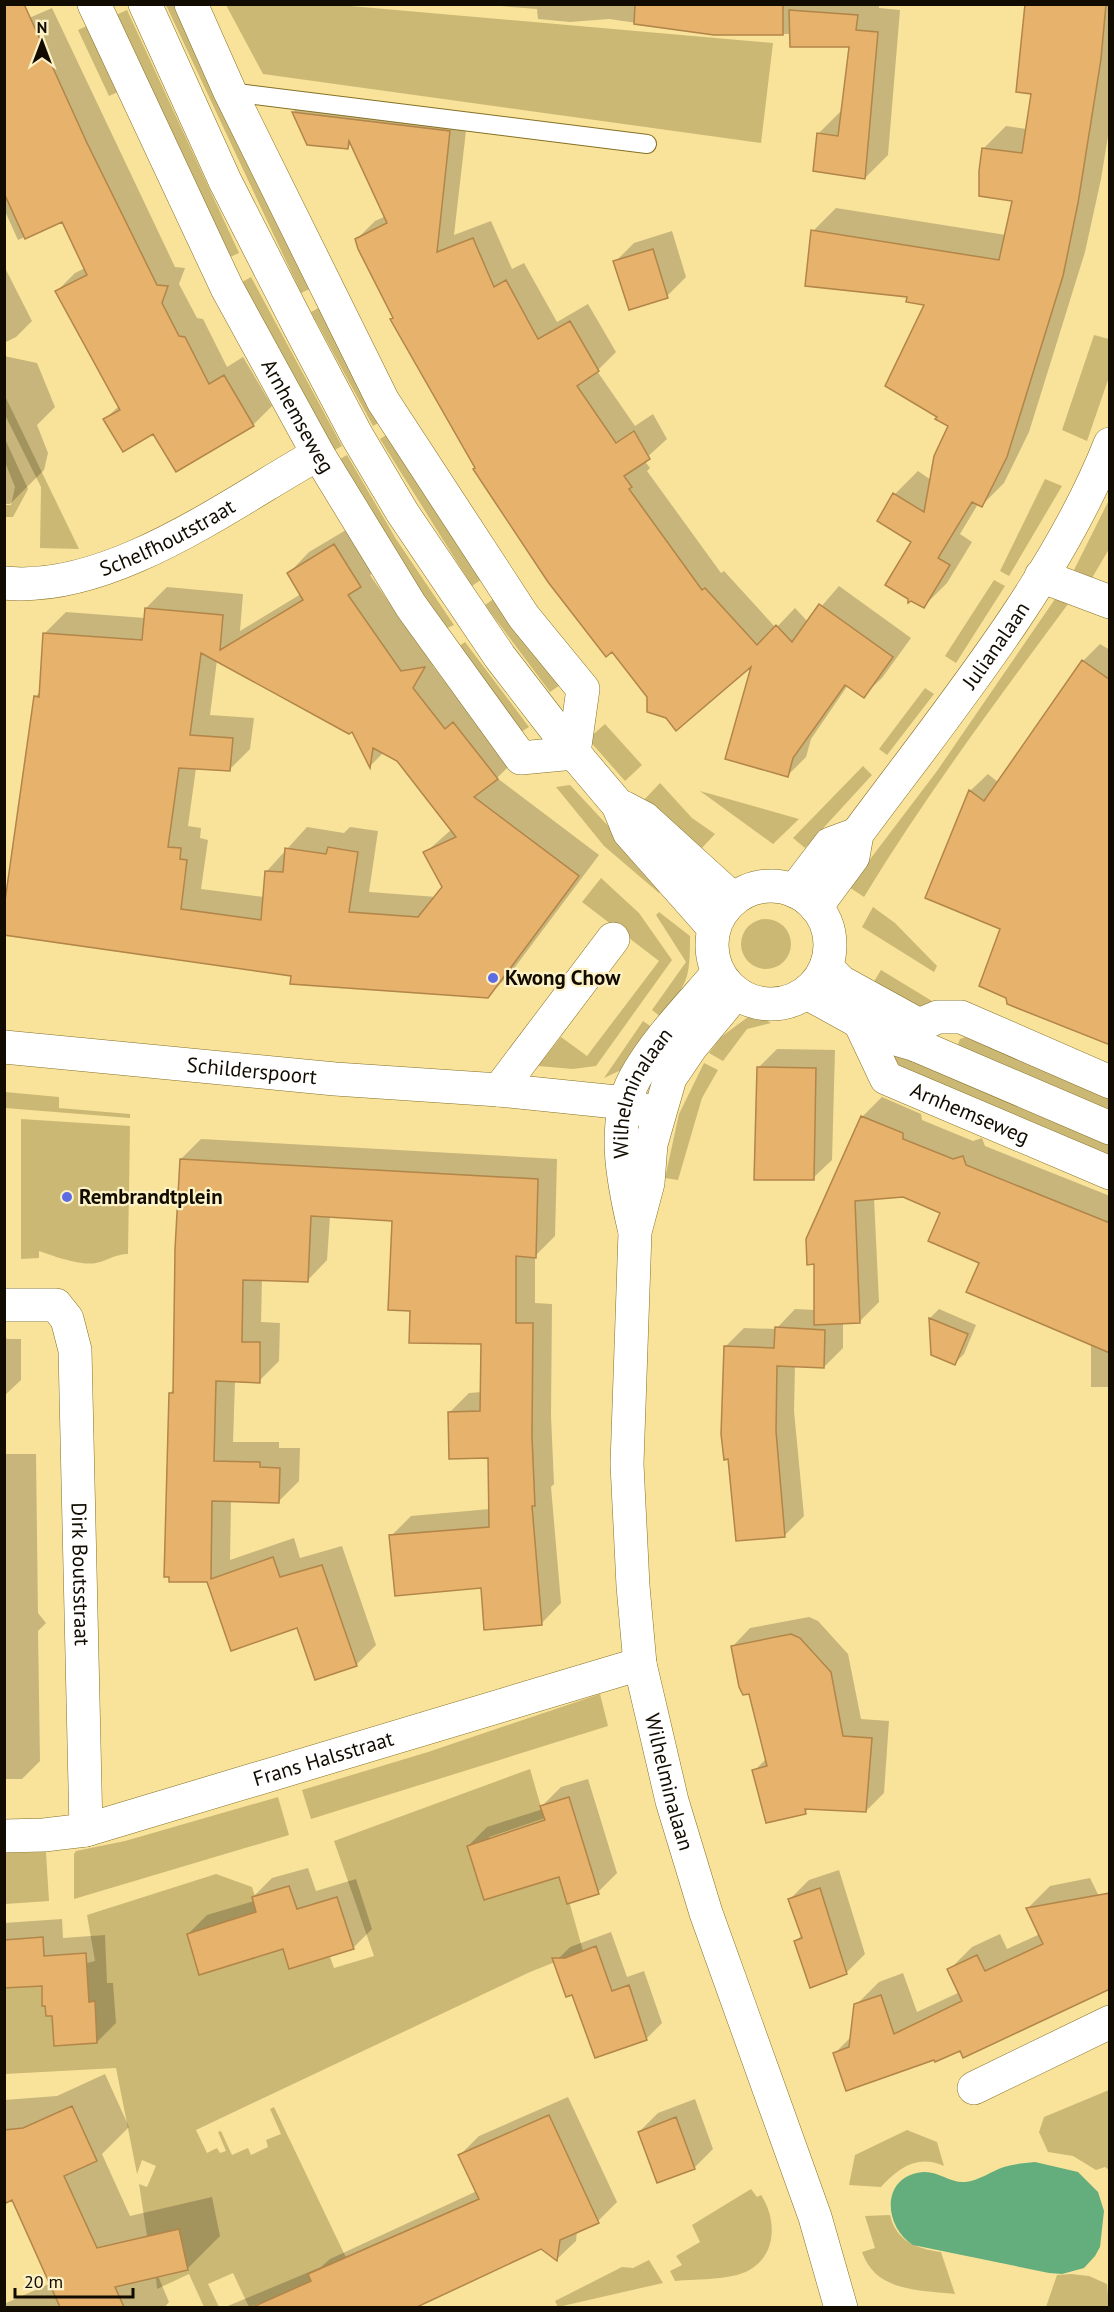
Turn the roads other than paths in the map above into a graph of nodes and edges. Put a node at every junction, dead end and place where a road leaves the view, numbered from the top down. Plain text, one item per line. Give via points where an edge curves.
1 (94, 4) edge
2 (145, 4) edge
3 (191, 4) edge
4 (230, 92) junction
5 (647, 144) dead end
6 (1110, 444) edge
7 (318, 454) junction
8 (1041, 576) junction
9 (4, 583) edge
10 (1110, 602) edge
11 (574, 753) junction
12 (618, 804) junction
13 (733, 899) junction
14 (805, 899) junction
15 (713, 927) junction
16 (613, 939) dead end
17 (826, 967) junction
18 (726, 983) junction
19 (807, 993) junction
20 (860, 1023) junction
21 (917, 1035) junction
22 (4, 1047) edge
23 (1110, 1082) edge
24 (499, 1090) junction
25 (626, 1103) junction
26 (658, 1116) junction
27 (1110, 1128) edge
28 (1110, 1173) edge
29 (635, 1232) junction
30 (4, 1305) edge
31 (640, 1664) junction
32 (86, 1830) junction
33 (4, 1836) edge
34 (1110, 2022) edge
35 (974, 2088) dead end
36 (841, 2307) edge

1 - 7 street, Arnhemseweg via 227,288
2 - 11 street, Arnhemseweg via 225,181 357,436 452,589
3 - 4 street
4 - 5 lane
4 - 11 street via 383,401 524,617 583,689
6 - 8 street, Julianalaan via 1075,518
7 - 9 street, Schelfhoutstraat via 159,546 56,582 30,586
7 - 11 street, Arnhemseweg via 411,606 521,758
8 - 10 street
8 - 14 street, Julianalaan via 987,657 857,834 830,844
11 - 12 street, Arnhemseweg
12 - 13 street, Arnhemseweg via 644,818
12 - 15 street, Arnhemseweg via 629,832
13 - 14 street via 753,888 777,886
13 - 15 street
14 - 17 street via 829,934
15 - 18 street via 712,958
16 - 24 street
17 - 19 street
17 - 21 street, Arnhemseweg
18 - 19 street via 753,1002 774,1005
18 - 25 street, Wilhelminalaan via 669,1031 635,1078
18 - 26 street, Wilhelminalaan via 670,1078
19 - 20 street, Arnhemseweg
20 - 21 street, Arnhemseweg via 885,1036
20 - 28 street, Arnhemseweg via 886,1078
21 - 23 street via 938,1017 961,1017
21 - 27 street, Arnhemseweg
22 - 24 street, Schilderspoort via 335,1079
24 - 25 street, Schilderspoort
25 - 26 street, Schilderspoort
25 - 29 street, Wilhelminalaan via 623,1182
26 - 29 street, Wilhelminalaan via 648,1183
29 - 31 street, Wilhelminalaan via 627,1464
30 - 32 street, Dirk Boutsstraat via 56,1305 67,1318 75,1350
31 - 32 street, Frans Halsstraat
31 - 36 street, Wilhelminalaan via 672,1801 706,1914 815,2217
32 - 33 street, Frans Halsstraat
34 - 35 street

